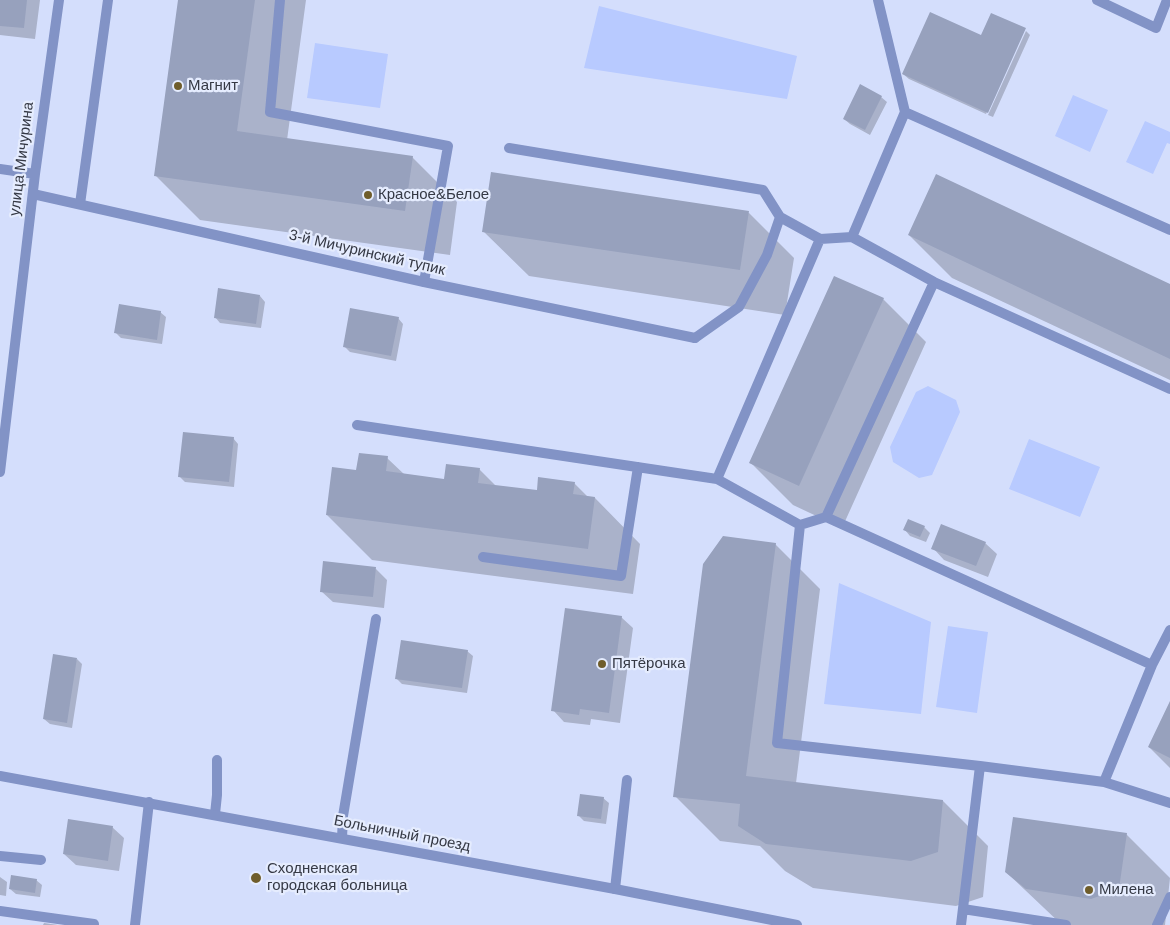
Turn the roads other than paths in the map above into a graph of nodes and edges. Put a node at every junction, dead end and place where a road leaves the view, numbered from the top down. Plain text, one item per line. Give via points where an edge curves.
1 (59, 0) edge
2 (108, 0) edge
3 (280, 0) edge
4 (878, 0) edge
5 (1097, 0) edge
6 (1167, 0) edge
7 (905, 112) junction
8 (509, 148) dead end
9 (0, 169) edge
10 (35, 174) junction
11 (33, 194) junction
12 (80, 204) junction
13 (780, 217) junction
14 (1170, 230) edge
15 (852, 237) junction
16 (820, 238) junction
17 (424, 282) junction
18 (934, 282) junction
19 (1170, 389) edge
20 (357, 425) dead end
21 (638, 467) junction
22 (0, 472) edge
23 (717, 479) junction
24 (826, 517) junction
25 (800, 525) junction
26 (483, 557) dead end
27 (376, 619) dead end
28 (1170, 630) edge
29 (1152, 665) junction
30 (217, 760) dead end
31 (980, 766) junction
32 (0, 776) edge
33 (627, 780) dead end
34 (1104, 782) junction
35 (149, 802) junction
36 (1170, 804) edge
37 (215, 814) junction
38 (342, 838) junction
39 (0, 856) edge
40 (41, 860) dead end
41 (615, 889) junction
42 (1170, 897) edge
43 (963, 909) junction
44 (0, 911) edge
45 (94, 924) edge
46 (136, 925) edge
47 (797, 925) edge
48 (961, 925) edge
49 (1066, 925) edge
50 (1157, 925) edge

1 - 10 street, улица Мичурина
2 - 12 street
3 - 17 street via 270,112 448,146
4 - 7 street
5 - 6 street via 1156,28
7 - 14 street
7 - 15 street
8 - 13 street via 763,190
9 - 10 street
10 - 11 street, улица Мичурина
11 - 12 street, 3-й Мичуринский тупик
11 - 22 street, улица Мичурина
12 - 17 street, 3-й Мичуринский тупик
13 - 16 street
13 - 17 street, 3-й Мичуринский тупик via 768,255 739,307 695,338
15 - 16 street
15 - 18 street
16 - 23 street
18 - 19 street
18 - 24 street
20 - 21 street
21 - 23 street
21 - 26 street via 621,576
23 - 25 street
24 - 25 street
24 - 29 street
25 - 31 street via 777,743
27 - 38 street
28 - 29 street
29 - 34 street
30 - 37 street
31 - 34 street
31 - 43 street
32 - 35 street, Больничный проезд
33 - 41 street
34 - 36 street
35 - 37 street, Больничный проезд
35 - 46 street
37 - 38 street, Больничный проезд
38 - 41 street, Больничный проезд
39 - 40 street
41 - 47 street, Больничный проезд
42 - 50 street
43 - 48 street
43 - 49 street
44 - 45 street

